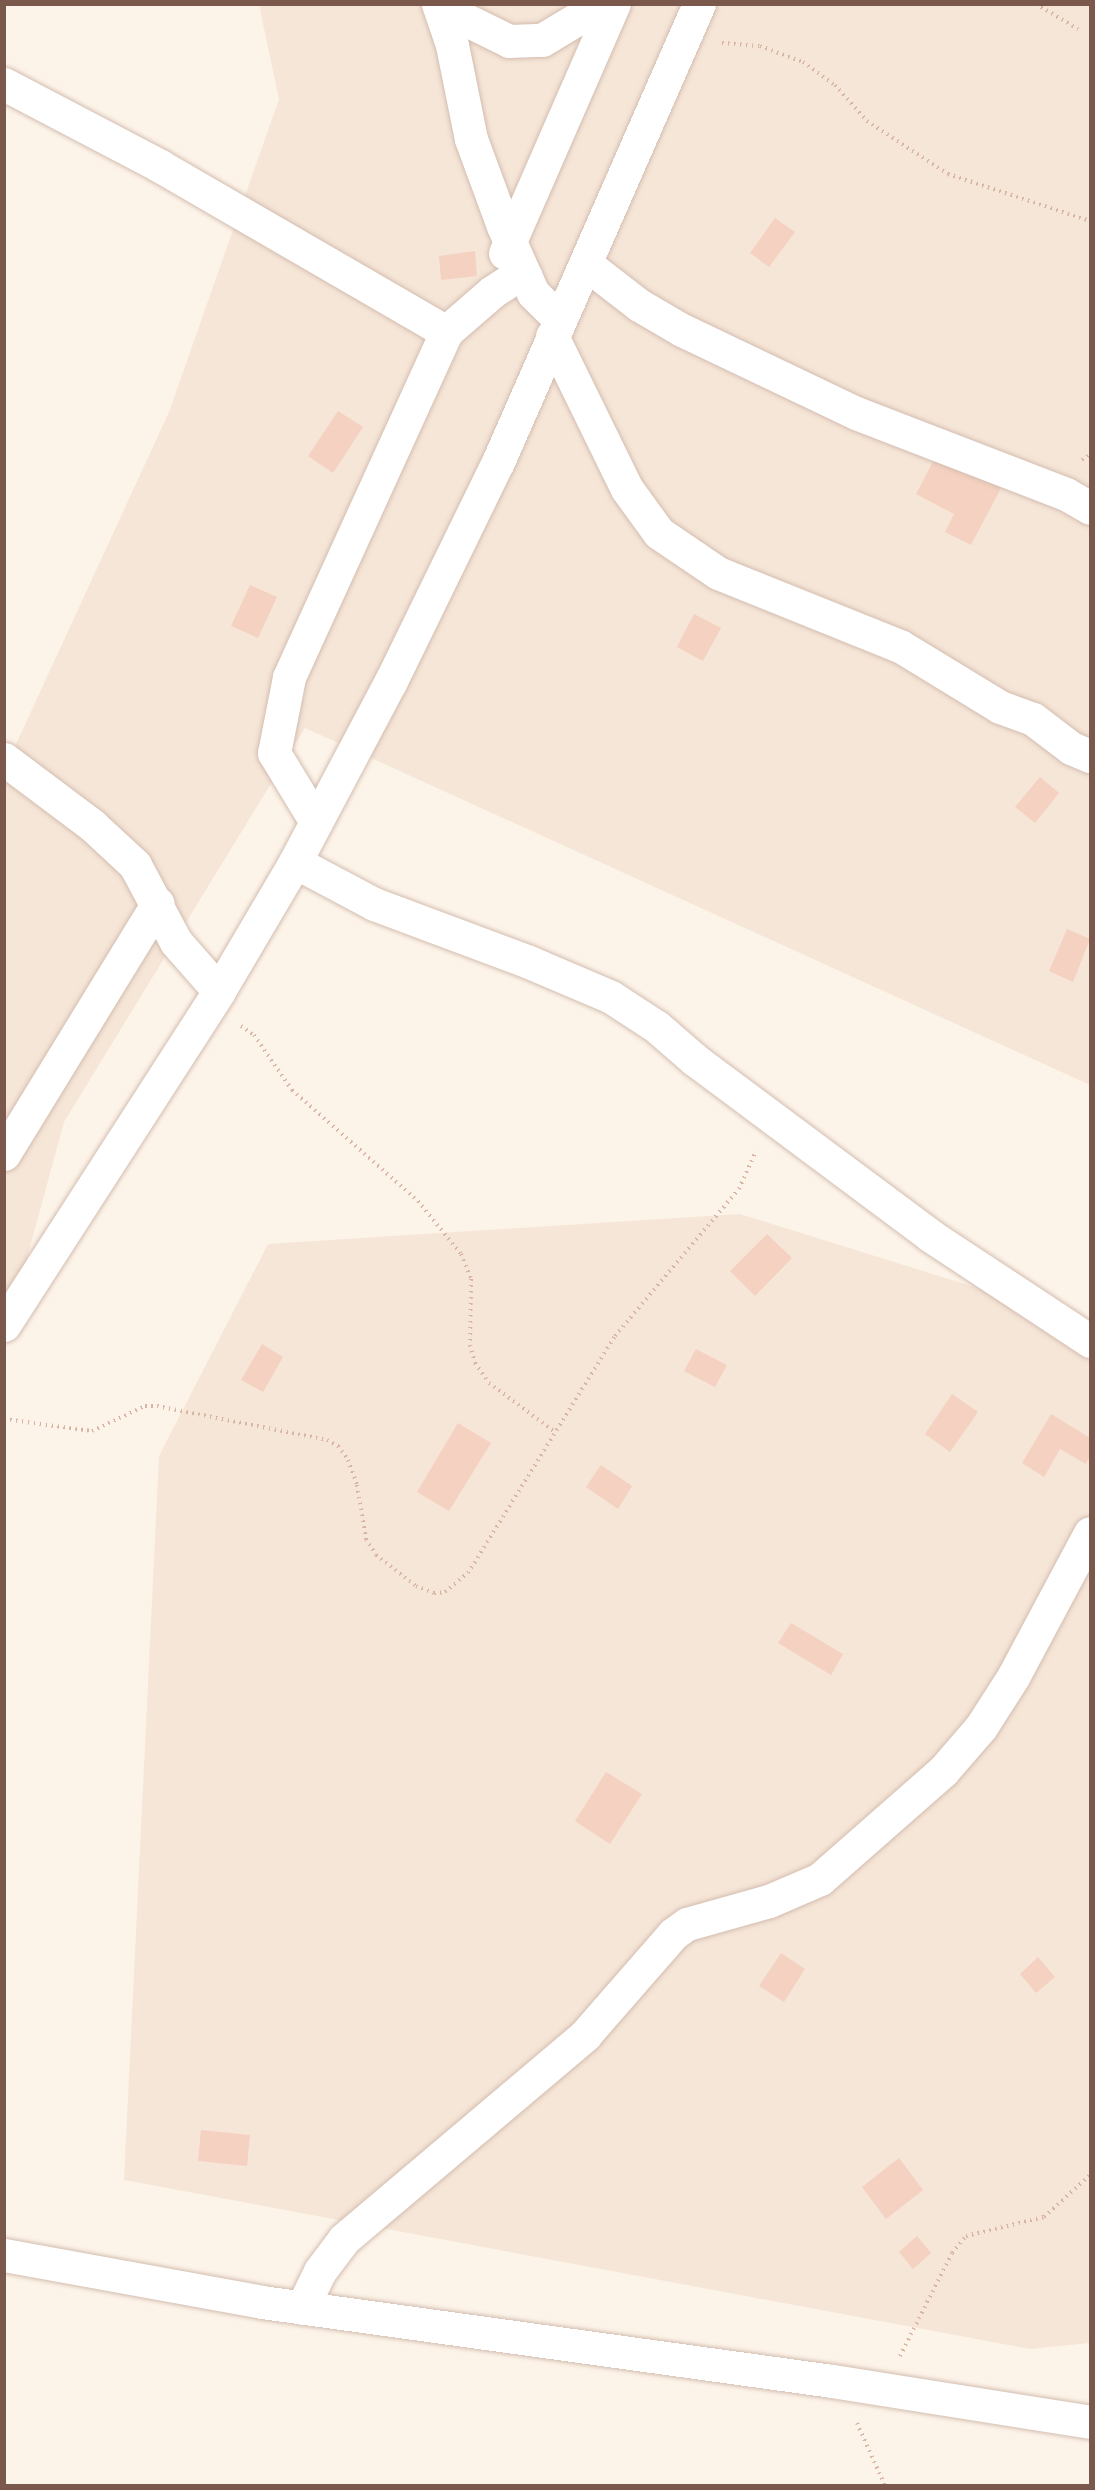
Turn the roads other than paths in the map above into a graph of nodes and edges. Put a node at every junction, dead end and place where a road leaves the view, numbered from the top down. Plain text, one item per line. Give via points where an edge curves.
1 (602, 4) edge
2 (614, 4) edge
3 (699, 4) edge
4 (439, 6) edge
5 (4, 84) edge
6 (510, 242) junction
7 (586, 264) junction
8 (526, 276) junction
9 (483, 298) junction
10 (556, 328) junction
11 (446, 332) junction
12 (1090, 508) edge
13 (1089, 751) edge
14 (4, 759) edge
15 (316, 822) junction
16 (295, 862) junction
17 (158, 903) junction
18 (214, 999) junction
19 (4, 1154) edge
20 (4, 1325) edge
21 (1090, 1341) edge
22 (1090, 1533) edge
23 (4, 2255) edge
24 (302, 2308) junction
25 (1090, 2422) edge

1 - 4 street via 542,40 509,41
2 - 6 street
3 - 7 street
4 - 6 street via 452,45 471,139
5 - 11 street via 160,166
6 - 8 street
6 - 9 street
7 - 10 street
7 - 12 street via 639,305 682,330 856,413 1066,494
8 - 9 street via 512,279
8 - 10 street
9 - 11 street
10 - 13 street via 627,489 659,533 717,573 900,646 999,707 1033,718
10 - 15 street via 498,462
11 - 15 street via 289,677 274,753
14 - 17 street via 67,804 135,865
15 - 16 street
16 - 18 street
16 - 21 street via 374,904 611,997 657,1027 694,1060 931,1236
17 - 18 street via 176,942
17 - 19 street
18 - 20 street
22 - 24 street via 1013,1677 981,1727 944,1771 820,1879 769,1901 687,1924 673,1935 585,2035 344,2240 320,2271
23 - 24 street
24 - 25 street via 832,2381

